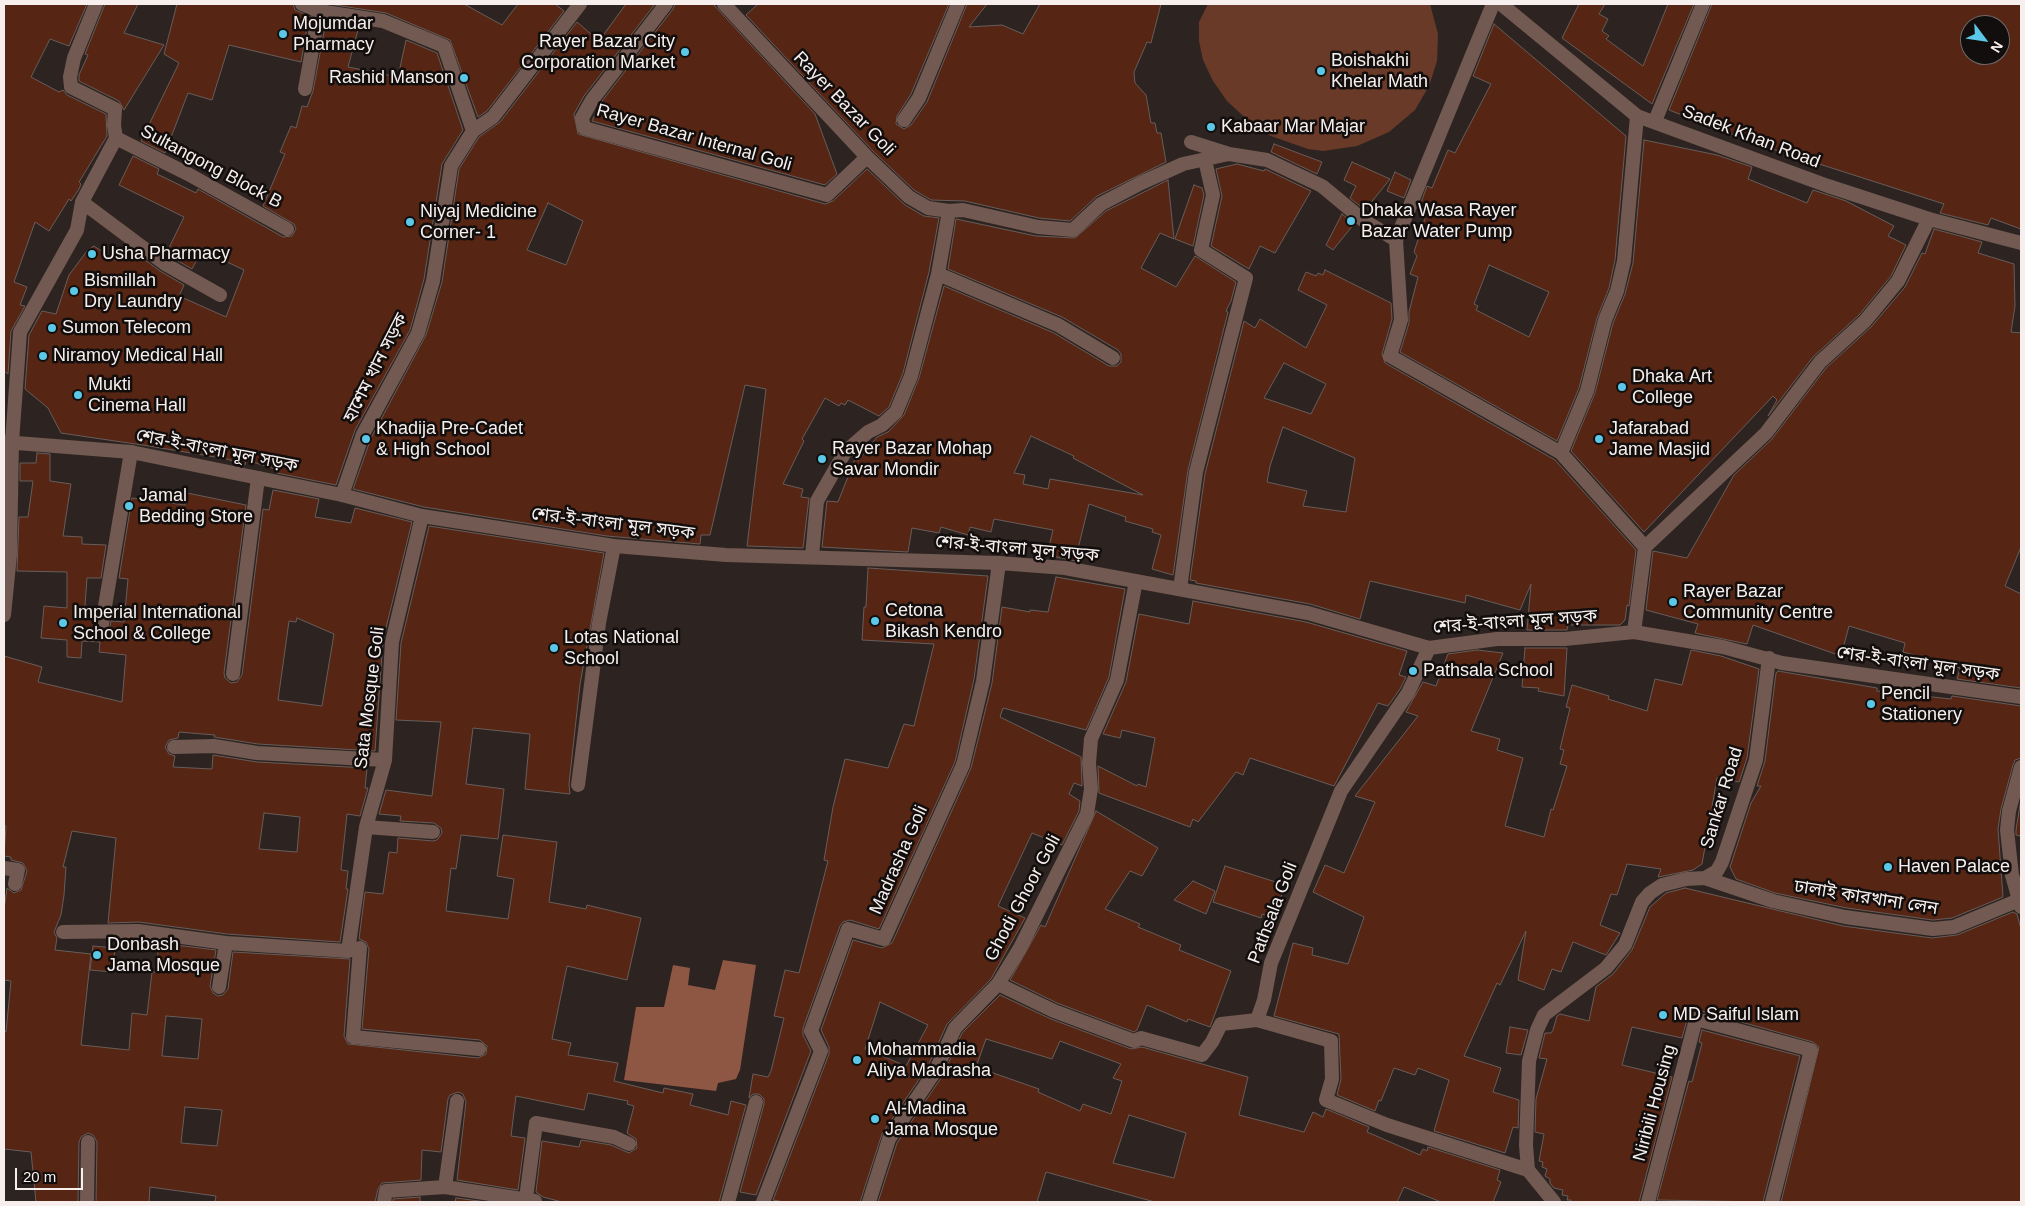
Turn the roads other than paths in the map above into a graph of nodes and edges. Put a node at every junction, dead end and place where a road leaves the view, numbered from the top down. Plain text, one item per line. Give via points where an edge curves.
1 (96, 4) edge
2 (302, 4) edge
3 (666, 4) edge
4 (724, 4) edge
5 (958, 4) edge
6 (1492, 4) edge
7 (1501, 4) edge
8 (1703, 4) edge
9 (575, 6) edge
10 (319, 11) junction
11 (305, 89) dead end
12 (1637, 116) junction
13 (904, 120) dead end
14 (1654, 121) junction
15 (473, 131) junction
16 (116, 138) junction
17 (1191, 142) dead end
18 (1229, 154) junction
19 (867, 157) junction
20 (1205, 160) junction
21 (82, 202) junction
22 (949, 211) junction
23 (1929, 219) junction
24 (287, 229) dead end
25 (1396, 240) junction
26 (2021, 243) edge
27 (938, 274) junction
28 (220, 294) dead end
29 (1113, 358) dead end
30 (8, 442) edge
31 (131, 452) junction
32 (1561, 452) junction
33 (258, 478) junction
34 (342, 495) junction
35 (422, 516) junction
36 (614, 546) junction
37 (1645, 547) junction
38 (812, 556) junction
39 (999, 563) junction
40 (1136, 581) junction
41 (1180, 590) junction
42 (4, 615) edge
43 (101, 630) dead end
44 (1634, 632) junction
45 (1429, 648) junction
46 (1769, 658) junction
47 (233, 674) dead end
48 (2021, 697) edge
49 (174, 746) dead end
50 (384, 760) junction
51 (2021, 767) edge
52 (578, 785) dead end
53 (366, 827) junction
54 (433, 832) dead end
55 (4, 868) edge
56 (1705, 878) junction
57 (15, 884) dead end
58 (2020, 903) edge
59 (63, 932) dead end
60 (226, 943) junction
61 (348, 951) junction
62 (998, 984) junction
63 (219, 987) dead end
64 (1258, 1020) junction
65 (479, 1049) dead end
66 (457, 1101) dead end
67 (756, 1102) dead end
68 (88, 1142) dead end
69 (629, 1144) dead end
70 (1528, 1170) junction
71 (445, 1187) junction
72 (531, 1200) edge
73 (87, 1202) edge
74 (384, 1202) edge
75 (728, 1202) edge
76 (763, 1202) edge
77 (869, 1202) edge
78 (1554, 1202) edge
79 (1648, 1202) edge
80 (1772, 1202) edge

1 - 16 street via 74,58 71,87 115,109
2 - 10 street
3 - 19 street, Rayer Bazar Internal Goli via 592,100 582,118 584,128 827,195
4 - 19 street, Rayer Bazar Goli
5 - 13 street via 919,98
6 - 25 street
7 - 12 street, Sadek Khan Road
8 - 14 street
9 - 15 street, হাশেম খান সড়ক via 493,117
10 - 11 street
10 - 15 street via 383,21 444,46
12 - 14 street, Sadek Khan Road
12 - 32 street via 1624,261 1619,284 1604,320 1587,392
14 - 23 street, Sadek Khan Road via 1828,186
15 - 34 street, হাশেম খান সড়ক via 451,166 433,282 418,333 363,434
16 - 21 street
16 - 24 street, Sultangong Block B
17 - 18 street
18 - 20 street
18 - 25 street via 1266,160 1322,186 1363,220
19 - 22 street, Rayer Bazar Goli via 909,196 928,208
20 - 22 street, Rayer Bazar Goli via 1183,164 1100,204 1073,230 1038,227 963,210
20 - 41 street via 1213,195 1201,250 1246,278 1196,472
21 - 28 street via 165,264
21 - 30 street via 77,230 20,332
22 - 27 street
23 - 26 street, Sadek Khan Road
23 - 37 street via 1898,280 1865,321 1820,362 1766,433
25 - 32 street via 1401,320 1390,356
27 - 29 street via 1058,326
27 - 38 street via 911,376 896,412 845,452 817,500
30 - 31 street, শের-ই-বাংলা মূল সড়ক
30 - 42 street via 10,555
31 - 33 street, শের-ই-বাংলা মূল সড়ক
31 - 43 street
32 - 37 street
33 - 34 street, শের-ই-বাংলা মূল সড়ক
33 - 47 street
34 - 35 street, শের-ই-বাংলা মূল সড়ক
35 - 36 street, শের-ই-বাংলা মূল সড়ক
35 - 50 street, Sata Mosque Goli via 392,642
36 - 38 street, শের-ই-বাংলা মূল সড়ক via 726,555
36 - 52 street via 599,623
37 - 44 street
38 - 39 street, শের-ই-বাংলা মূল সড়ক
39 - 40 street, শের-ই-বাংলা মূল সড়ক via 1065,568
39 - 76 street, Madrasha Goli via 983,681 962,765 884,939 848,929 811,1032 821,1051
40 - 41 street, শের-ই-বাংলা মূল সড়ক
40 - 62 street, Ghodi Ghoor Goli via 1116,680 1091,738 1088,814 1042,908
41 - 45 street, শের-ই-বাংলা মূল সড়ক via 1308,613
44 - 45 street, শের-ই-বাংলা মূল সড়ক via 1565,639 1497,640
44 - 46 street, শের-ই-বাংলা মূল সড়ক via 1687,639
45 - 64 street, Pathsala Goli via 1408,694 1341,791 1271,964
46 - 48 street, শের-ই-বাংলা মূল সড়ক via 1782,663
46 - 56 street, Sankar Road via 1756,760 1722,862 1717,871
49 - 50 street via 214,746 257,753
50 - 53 street, Sata Mosque Goli
51 - 58 street via 2007,830 2012,875
53 - 54 street
53 - 61 street, Sata Mosque Goli
55 - 57 street via 18,870
56 - 58 street, ঢালাই কারখানা লেন via 1782,903 1845,917 1933,929 1954,927
56 - 70 street via 1662,885 1650,893 1642,902 1625,945 1606,968 1544,1015 1529,1061
59 - 60 street via 138,932
60 - 61 street
60 - 63 street
61 - 65 street via 360,948 353,1037
62 - 64 street via 1054,1011 1134,1041 1141,1038 1202,1054 1221,1024
62 - 77 street, Ghodi Ghoor Goli via 955,1028 936,1070 889,1139
64 - 70 street via 1331,1041 1332,1079 1326,1100 1387,1125
66 - 71 street
67 - 75 street
68 - 73 street
69 - 72 street via 614,1137 536,1122
70 - 78 street
71 - 72 street
71 - 74 street via 386,1191
79 - 80 street, Niribili Housing via 1696,1018 1810,1050

